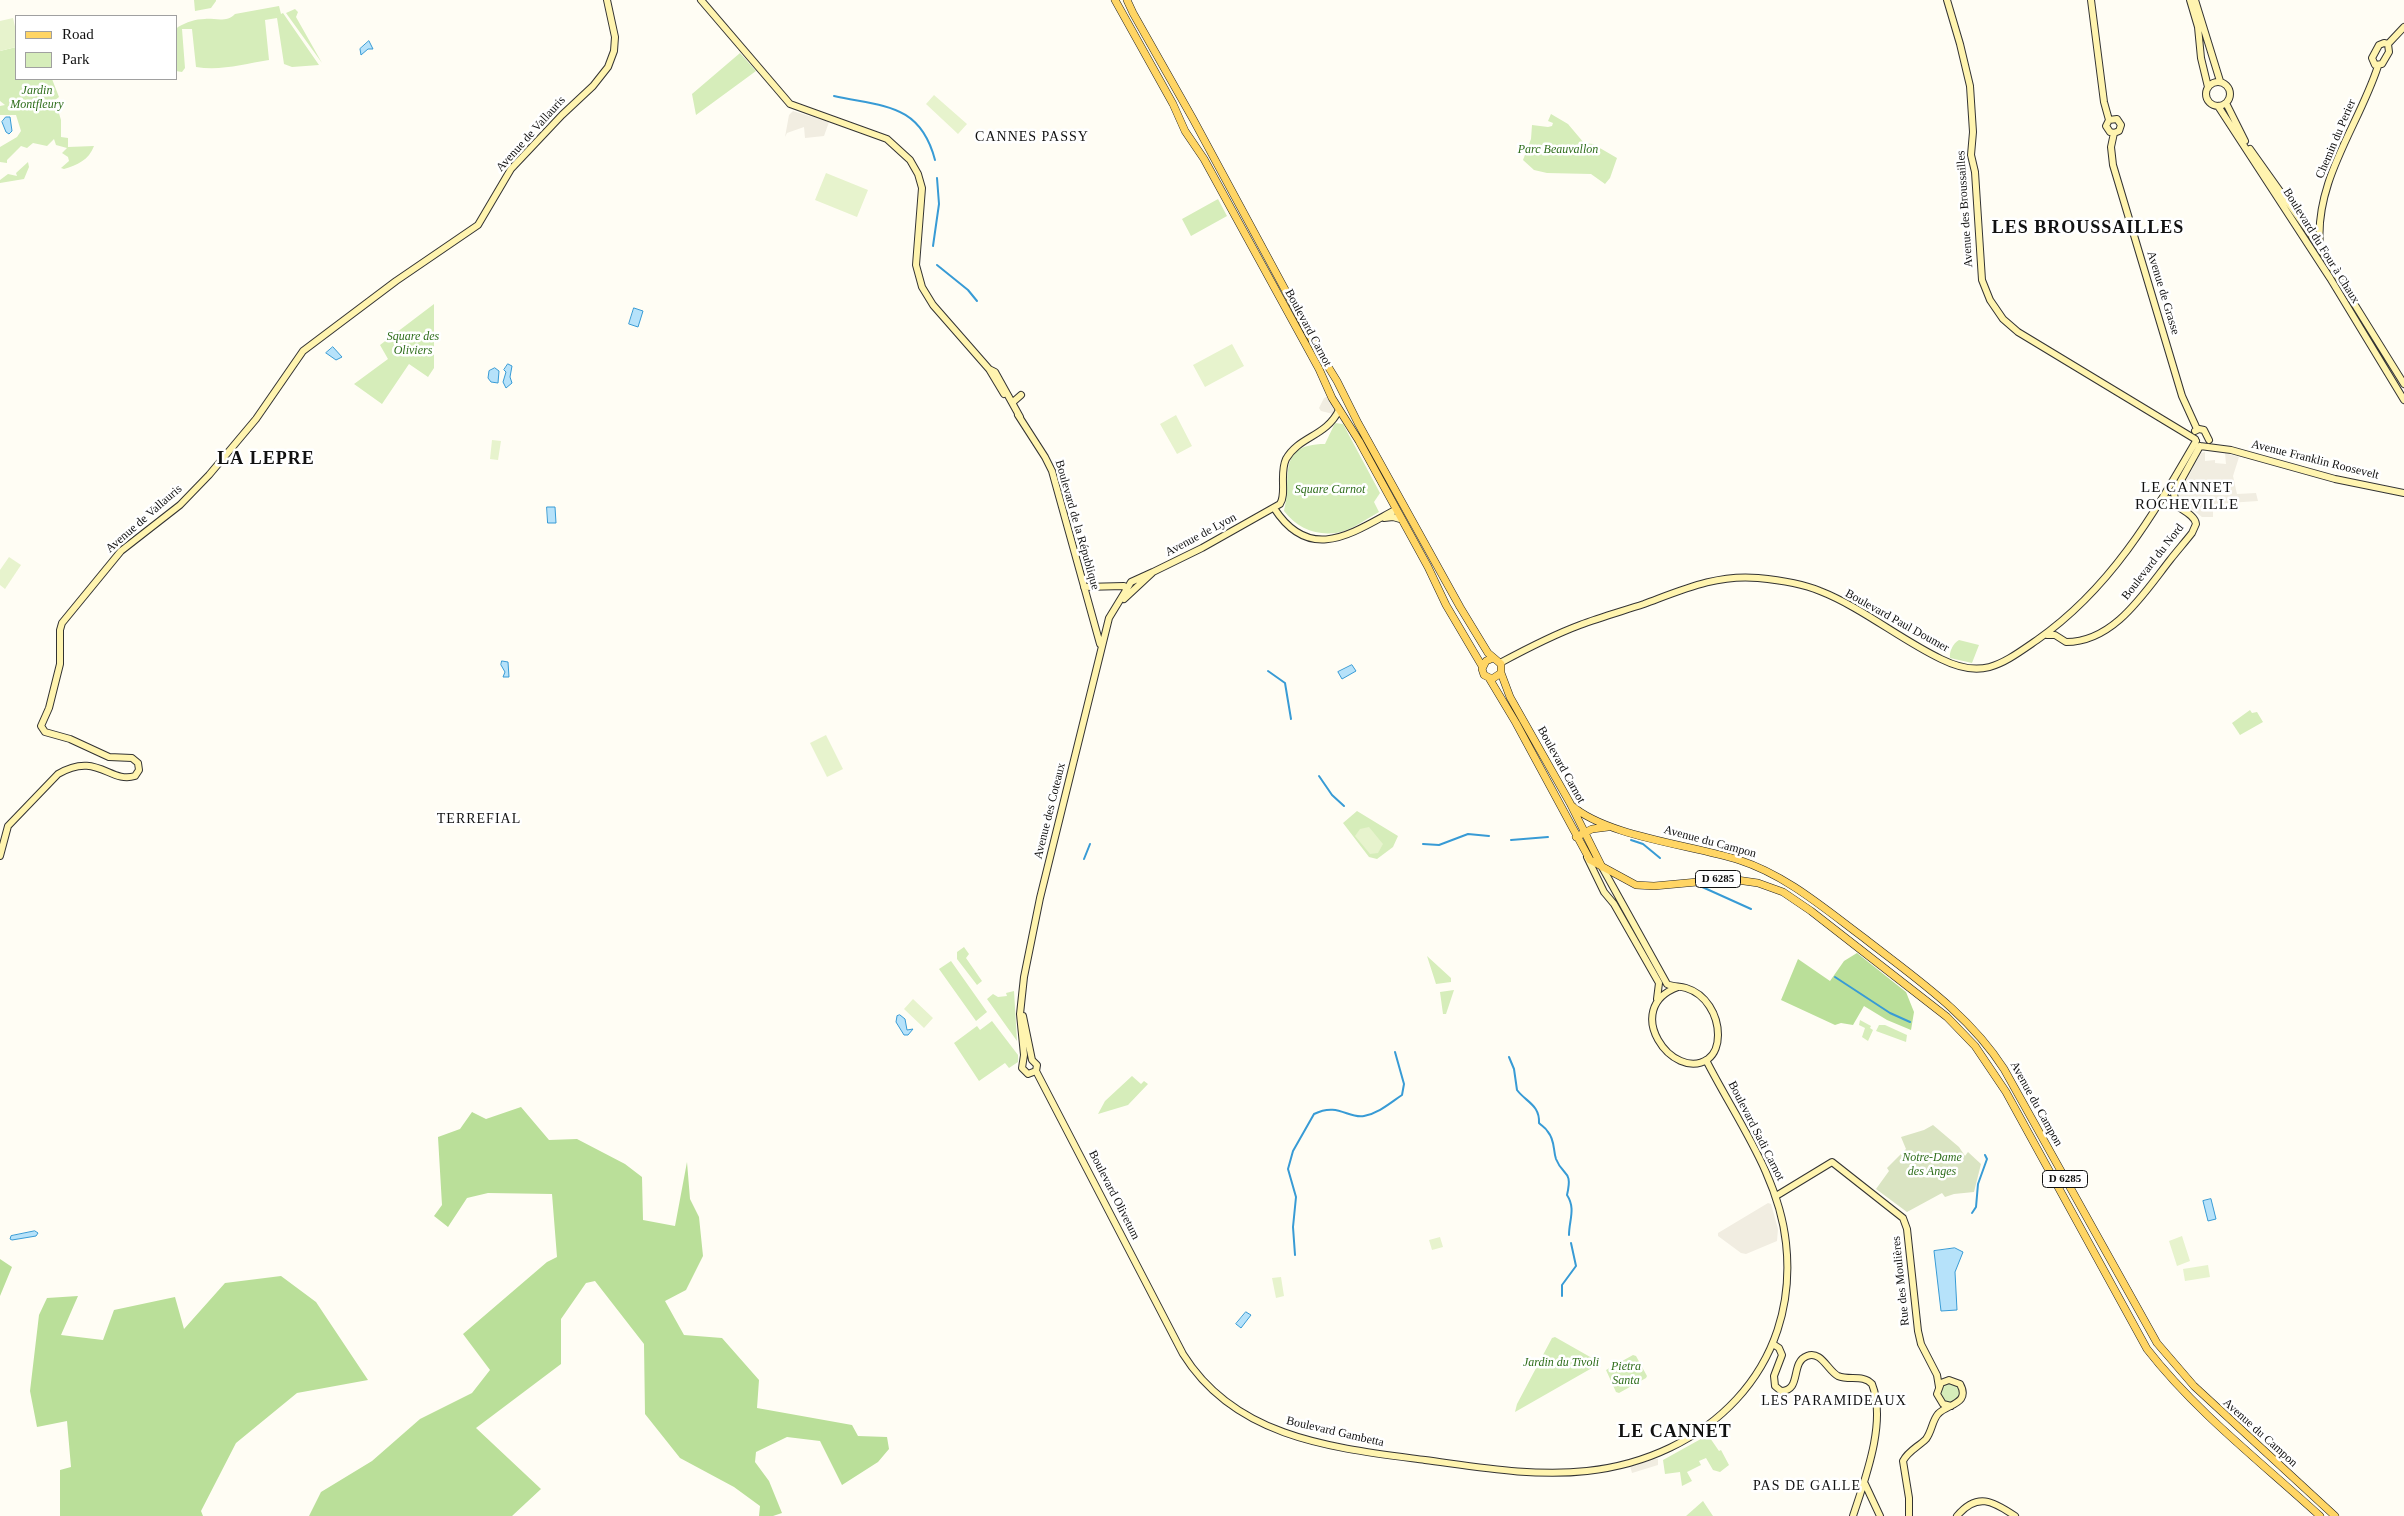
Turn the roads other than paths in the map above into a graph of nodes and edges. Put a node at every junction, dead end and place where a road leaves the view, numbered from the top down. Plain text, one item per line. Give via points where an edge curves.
1 (607, 0) edge
2 (701, 0) edge
3 (1115, 0) edge
4 (1127, 0) edge
5 (1947, 0) edge
6 (2090, 0) edge
7 (2190, 0) edge
8 (2195, 0) edge
9 (2404, 26) edge
10 (2388, 44) junction
11 (2378, 66) junction
12 (2220, 81) junction
13 (2208, 87) junction
14 (2226, 104) junction
15 (2218, 106) junction
16 (2109, 120) junction
17 (2114, 133) junction
18 (2320, 222) junction
19 (2306, 229) junction
20 (2299, 230) junction
21 (2316, 238) junction
22 (2320, 248) junction
23 (2330, 278) junction
24 (989, 369) junction
25 (2404, 384) edge
26 (1021, 395) dead end
27 (2404, 400) edge
28 (1013, 402) junction
29 (1339, 410) junction
30 (1020, 417) junction
31 (2199, 439) junction
32 (2404, 492) edge
33 (2164, 498) junction
34 (2177, 507) junction
35 (1274, 508) junction
36 (1395, 510) junction
37 (1380, 519) junction
38 (1400, 519) junction
39 (1153, 572) joint
40 (1137, 582) junction
41 (1084, 587) junction
42 (1126, 589) junction
43 (1123, 600) junction
44 (1113, 614) junction
45 (2063, 621) junction
46 (1094, 623) junction
47 (1107, 625) junction
48 (2044, 635) junction
49 (2058, 636) junction
50 (1100, 645) junction
51 (1493, 658) junction
52 (1500, 663) junction
53 (1482, 666) junction
54 (1501, 673) junction
55 (1489, 678) junction
56 (1571, 806) junction
57 (1613, 828) junction
58 (1585, 832) junction
59 (1576, 837) junction
60 (0, 856) edge
61 (1586, 856) junction
62 (1602, 867) junction
63 (1678, 987) junction
64 (1656, 1002) junction
65 (1020, 1006) junction
66 (1032, 1060) junction
67 (1706, 1060) junction
68 (1023, 1064) junction
69 (1036, 1071) junction
70 (1776, 1196) junction
71 (1171, 1330) joint
72 (1773, 1344) junction
73 (1935, 1368) junction
74 (1949, 1380) junction
75 (1939, 1387) junction
76 (1951, 1406) junction
77 (1475, 1467) joint
78 (1865, 1484) junction
79 (1853, 1516) edge
80 (1880, 1516) edge
81 (1909, 1516) edge
82 (1957, 1516) edge
83 (2015, 1516) edge
84 (2320, 1516) edge
85 (2335, 1516) edge

1 - 60 main road, Avenue de Vallauris via 616,37 608,67 511,169 478,226 303,351 256,419 209,475 180,505 121,551 62,623 60,664 41,726 46,732 109,757 132,758 138,763 139,770 135,776 127,777 82,765 58,774 8,826
2 - 24 main road, Boulevard de la République via 790,104 887,140 910,160 922,188 916,265 922,287 933,305
3 - 29 main road, Boulevard Carnot
4 - 51 main road, Boulevard Carnot via 1362,431 1460,607
5 - 31 main road, Avenue des Broussailles via 1970,86 1971,155 1975,172 1980,270 1990,300 2003,319 2018,332
6 - 16 main road, Avenue de Grasse
7 - 13 main road
8 - 12 main road
9 - 10 main road
10 - 11 main road, Chemin du Perier via 2390,52
10 - 11 main road via 2379,45 2372,58
11 - 18 main road, Chemin du Perier via 2332,172
12 - 13 main road
12 - 14 main road via 2230,91
13 - 15 main road via 2208,100
14 - 15 main road
14 - 19 main road, Boulevard du Four à Chaux via 2251,151
15 - 20 main road, Boulevard du Four à Chaux
16 - 17 main road, Avenue de Grasse via 2107,128
16 - 17 main road, Avenue de Grasse via 2115,118 2120,122 2120,129
17 - 31 main road, Avenue de Grasse via 2111,146 2113,165 2182,396
18 - 19 main road
18 - 21 main road, Chemin du Perier
19 - 21 main road, Boulevard du Four à Chaux
20 - 21 main road via 2306,237
20 - 23 main road, Boulevard du Four à Chaux
21 - 22 main road, Chemin du Perier
22 - 23 main road via 2319,255
22 - 25 main road, Boulevard du Four à Chaux
23 - 27 main road, Boulevard du Four à Chaux
24 - 28 main road, Boulevard de la République via 995,372
24 - 30 main road, Boulevard de la République
26 - 28 main road
28 - 30 main road, Boulevard de la République
29 - 35 main road via 1325,430 1301,443 1289,455 1282,471 1283,500
29 - 36 main road, Boulevard Carnot
30 - 41 main road, Boulevard de la République via 1052,472
31 - 32 main road, Avenue Franklin Roosevelt via 2221,448 2334,478
31 - 33 main road, Boulevard Paul Doumer
31 - 34 main road via 2174,493
33 - 34 main road
33 - 45 main road, Boulevard Paul Doumer via 2119,563
34 - 49 main road, Boulevard du Nord via 2196,521 2192,533 2144,594 2110,627 2091,637 2072,642 2063,641
35 - 37 main road via 1298,532 1324,539 1342,538
35 - 39 main road, Avenue de Lyon
36 - 37 main road
36 - 38 main road, Boulevard Carnot
37 - 38 main road
38 - 53 main road, Boulevard Carnot
39 - 40 main road, Avenue des Coteaux
40 - 42 main road, Avenue des Coteaux
40 - 43 main road, Avenue des Coteaux
41 - 42 main road via 1124,586
41 - 46 main road, Boulevard de la République
42 - 43 main road
42 - 44 main road, Avenue des Coteaux
43 - 44 main road, Avenue des Coteaux
44 - 47 main road, Avenue des Coteaux
45 - 48 main road, Boulevard Paul Doumer
45 - 49 main road
46 - 47 main road via 1100,628
46 - 50 main road, Boulevard de la République
47 - 50 main road, Avenue des Coteaux
48 - 49 main road, Boulevard du Nord
48 - 52 main road, Boulevard Paul Doumer via 2001,664 1983,669 1966,668 1939,658 1818,590 1763,578 1729,578 1682,589 1581,624
50 - 65 main road, Avenue des Coteaux via 1040,898
51 - 52 main road
51 - 53 main road
52 - 54 main road
53 - 55 main road via 1484,675
54 - 55 main road
54 - 56 main road, Boulevard Carnot via 1510,697
55 - 59 main road, Boulevard Carnot via 1534,754
56 - 57 main road, Avenue du Campon / D 6285
56 - 58 main road, Boulevard Carnot
57 - 58 main road, Avenue du Campon via 1600,827
57 - 85 main road, Avenue du Campon / D 6285 via 1726,856 1780,878 1915,978 1968,1023 2004,1069 2157,1343 2194,1386
58 - 59 main road, Avenue du Campon
58 - 62 main road, Boulevard Carnot
59 - 61 main road, Boulevard Carnot
61 - 62 main road, Boulevard Carnot
61 - 64 main road, Boulevard Carnot via 1659,983
62 - 63 main road, Boulevard Carnot via 1667,984
62 - 84 main road, Avenue du Campon / D 6285 via 1630,884 1642,886 1730,879 1758,882 1776,889 1811,911 1947,1017 1975,1046 2006,1092 2147,1349 2171,1379
63 - 64 main road via 1666,992
63 - 67 main road via 1698,994 1714,1014 1718,1027 1717,1043 1715,1052
64 - 67 main road via 1652,1022 1663,1048 1682,1062 1696,1064
65 - 66 main road, Avenue des Coteaux
65 - 68 main road, Avenue des Coteaux
66 - 68 main road
66 - 69 main road via 1037,1065
67 - 70 main road, Boulevard Sadi Carnot
68 - 69 main road via 1026,1073
69 - 71 main road, Boulevard Olivetum
70 - 72 main road, Boulevard Sadi Carnot via 1786,1242 1788,1275
70 - 73 main road, Rue des Moulières via 1832,1162 1900,1215 1905,1223 1918,1331
71 - 77 main road, Boulevard Gambetta via 1189,1363 1212,1390 1228,1404 1265,1425 1295,1437 1351,1449
72 - 77 main road, Boulevard Sadi Carnot via 1756,1375 1725,1412 1697,1434 1668,1450 1625,1464 1586,1471
72 - 78 main road via 1782,1355 1774,1379 1775,1386 1781,1391 1790,1388 1799,1363 1810,1355 1819,1358 1840,1377 1867,1380 1874,1390 1876,1421
73 - 74 main road, Rue des Moulières
73 - 75 main road, Rue des Moulières
74 - 75 main road
74 - 76 main road via 1957,1382 1963,1391 1960,1401
75 - 76 main road via 1938,1398
76 - 81 main road via 1938,1413 1926,1438 1903,1461
78 - 79 main road
78 - 80 main road
82 - 83 main road via 1967,1506 1982,1501 1998,1504

